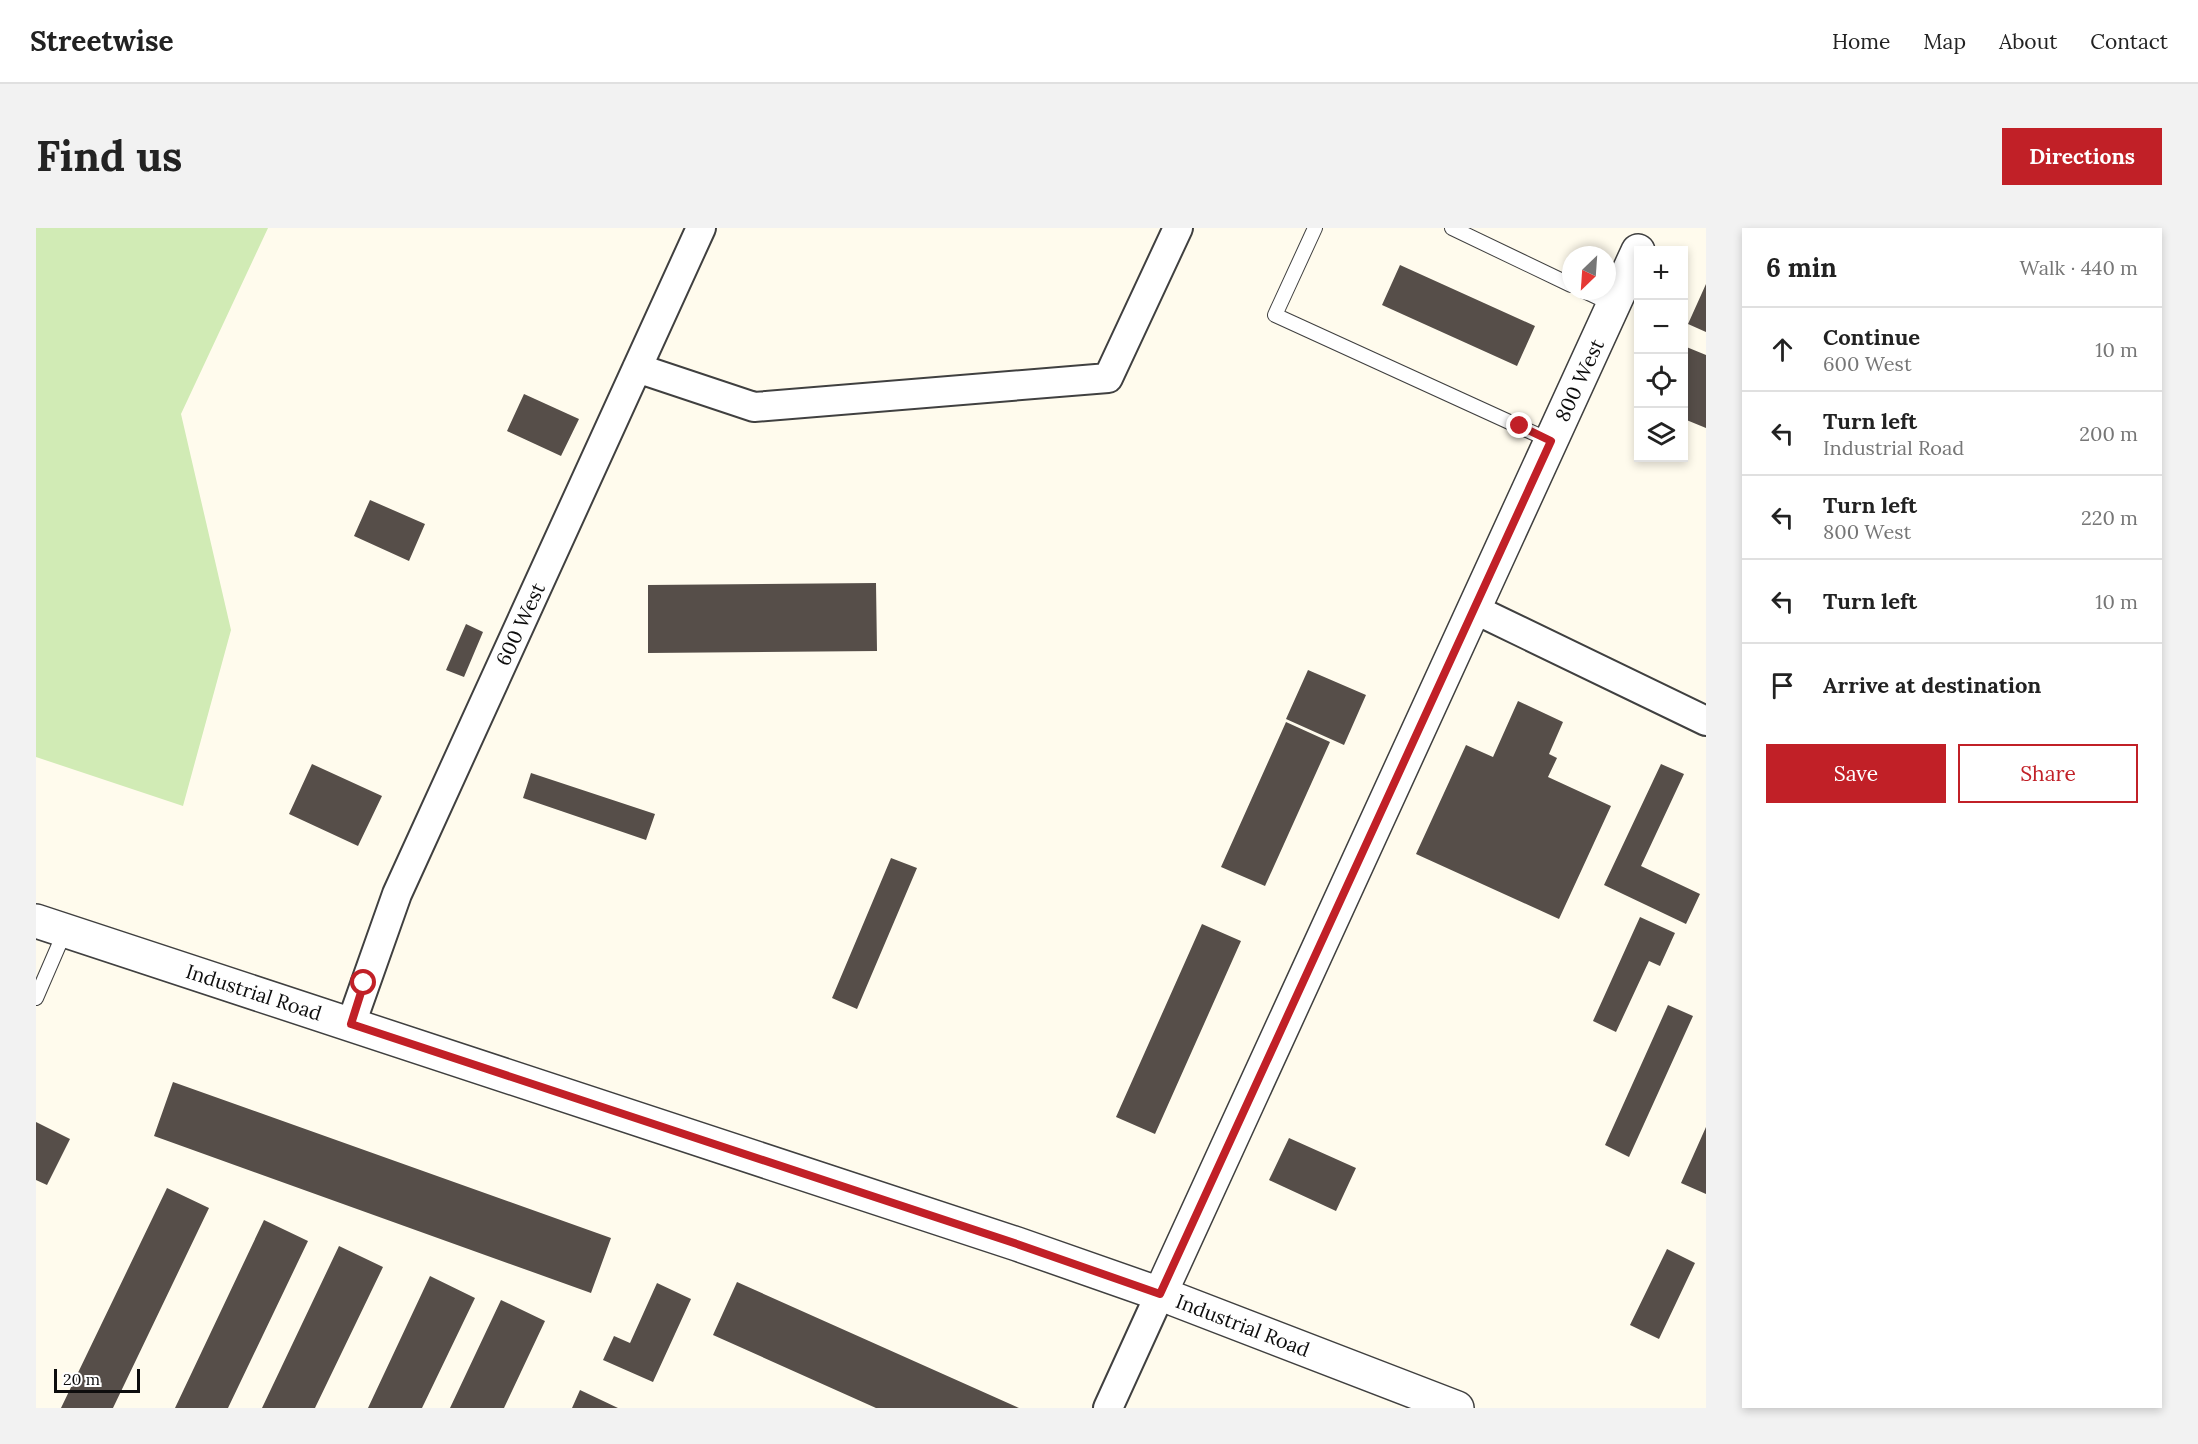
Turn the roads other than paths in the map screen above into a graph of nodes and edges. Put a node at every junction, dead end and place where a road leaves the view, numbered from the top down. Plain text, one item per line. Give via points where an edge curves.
1 (701, 228) edge
2 (1178, 228) edge
3 (1315, 228) edge
4 (1452, 228) edge
5 (1649, 228) edge
6 (1641, 246) edge
7 (1634, 262) edge
8 (1562, 281) edge
9 (1603, 300) edge
10 (1614, 305) junction
11 (637, 368) junction
12 (1551, 441) junction
13 (1474, 609) junction
14 (1706, 721) edge
15 (51, 926) edge
16 (36, 998) edge
17 (351, 1024) junction
18 (1160, 1294) junction
19 (1108, 1408) edge
20 (1457, 1408) edge

1 - 11 street, 600 West
2 - 11 street via 1108,378 754,407
3 - 12 lane via 1275,315
4 - 8 lane
5 - 6 street, 800 West
7 - 10 street, 800 West
9 - 10 lane
10 - 12 street, 800 West
11 - 17 street, 600 West via 397,894
12 - 13 street, 800 West
13 - 14 street
13 - 18 street, 800 West
15 - 16 lane
15 - 17 street, Industrial Road
17 - 18 street, Industrial Road
18 - 19 street
18 - 20 street, Industrial Road

